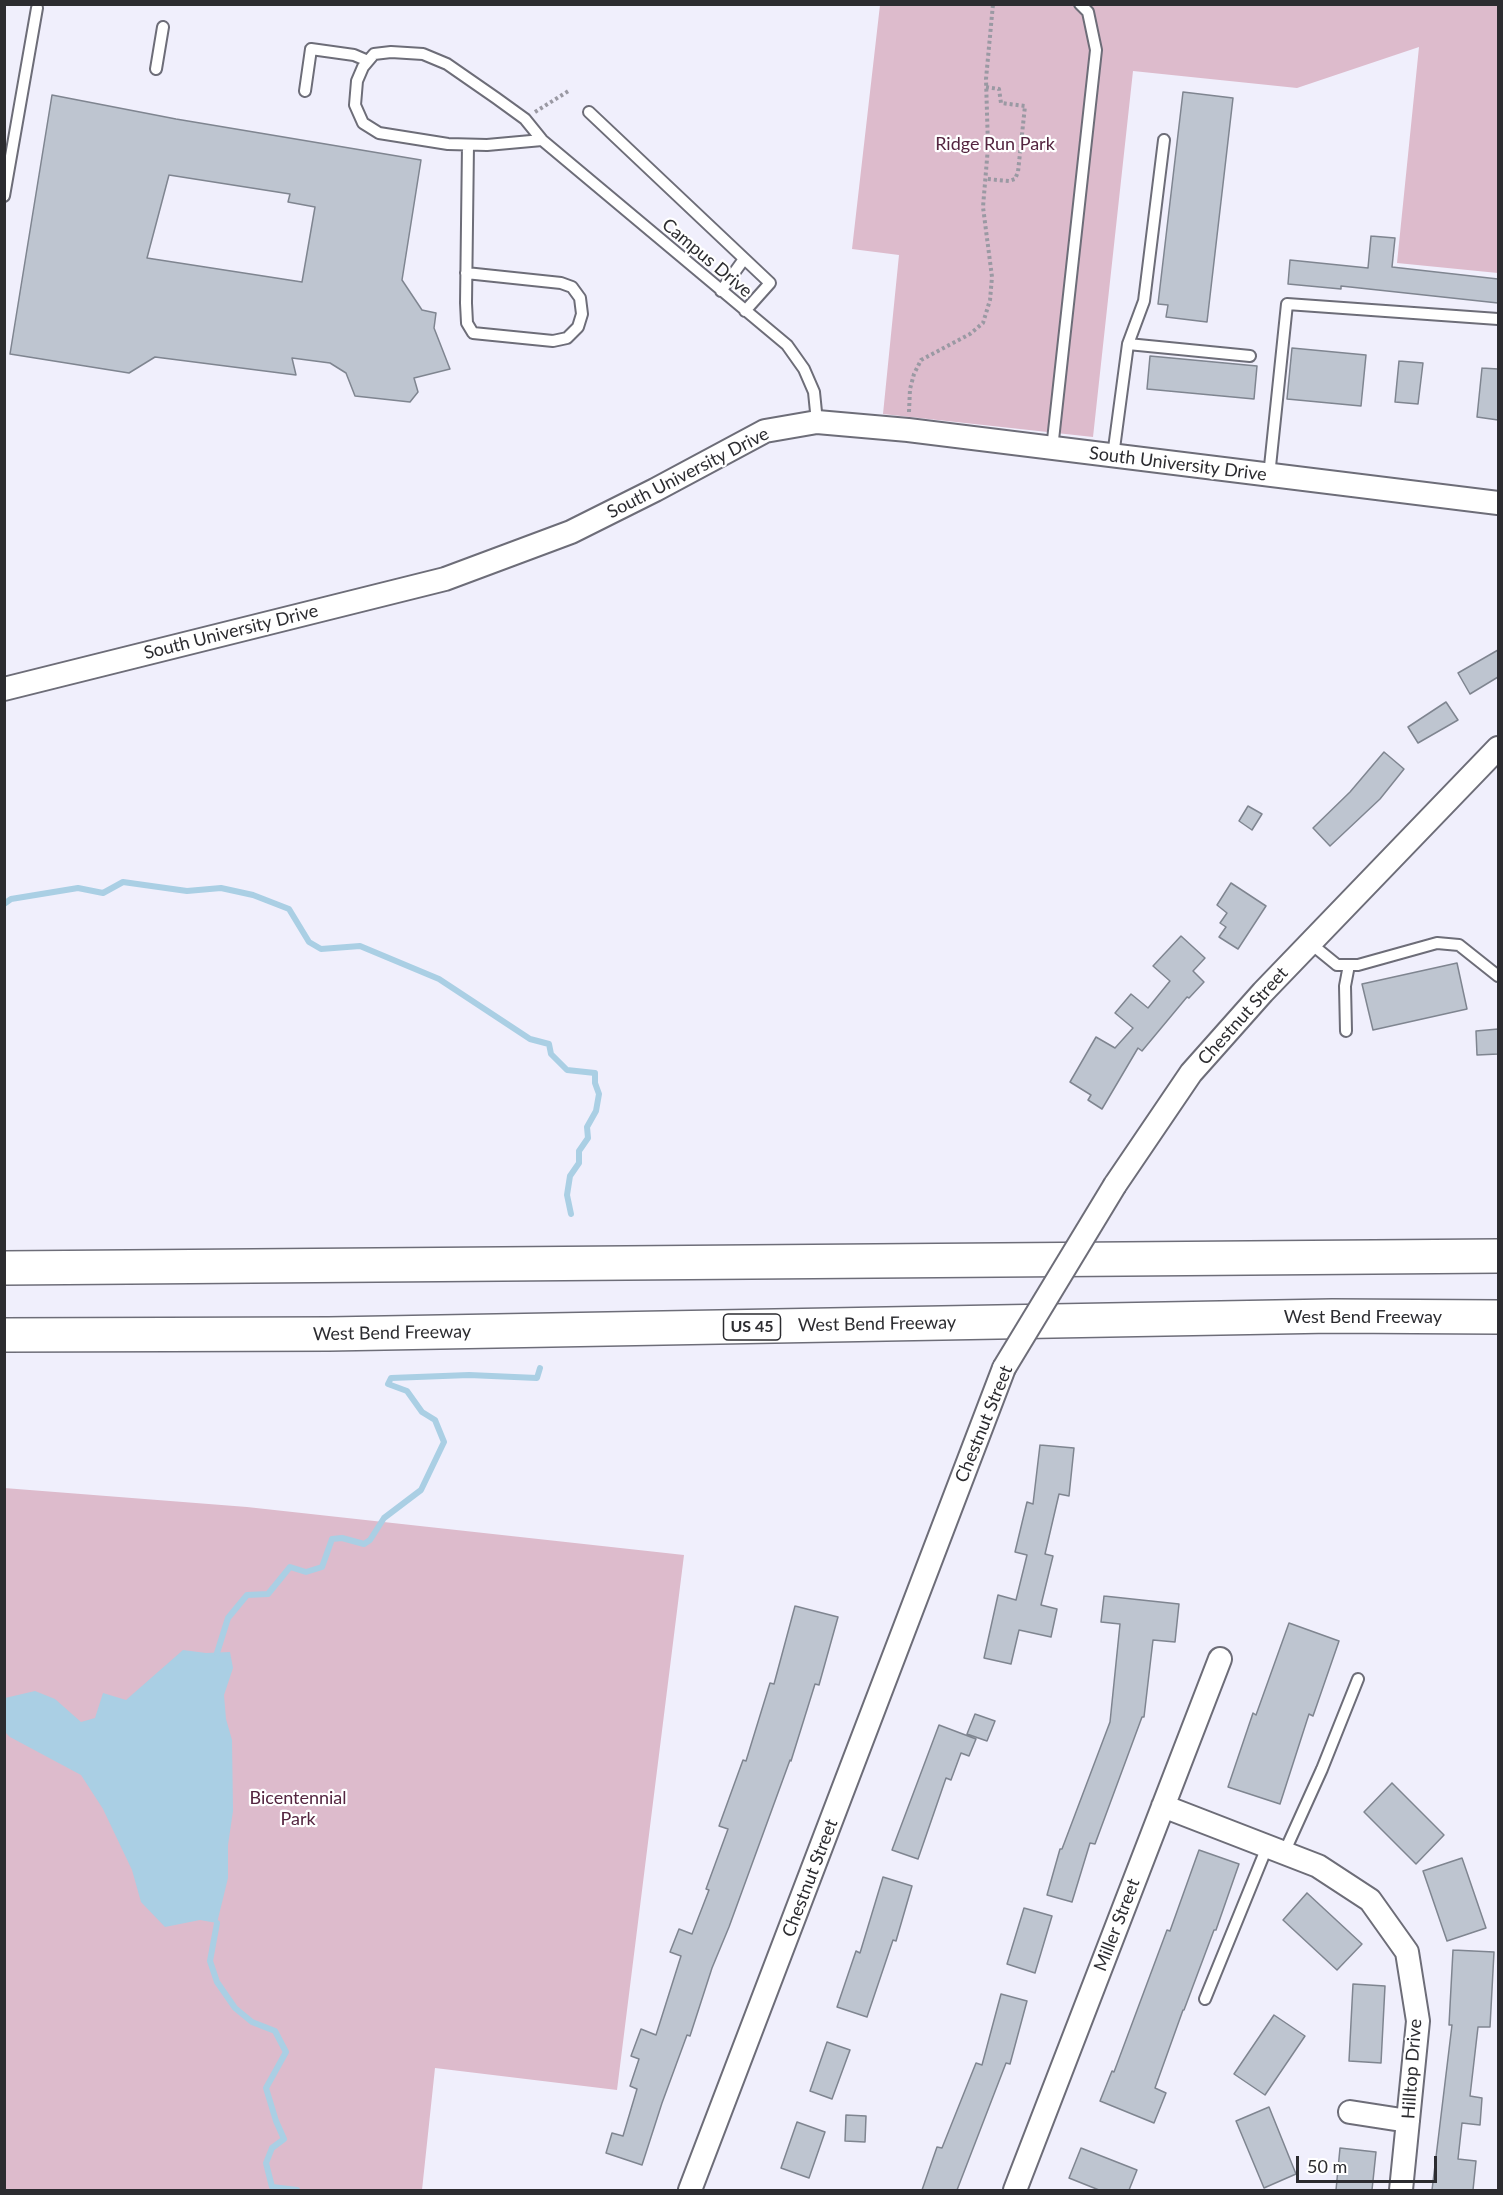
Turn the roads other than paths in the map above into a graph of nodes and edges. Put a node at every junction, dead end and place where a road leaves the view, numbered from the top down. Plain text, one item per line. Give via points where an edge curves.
1 (1080, 4) edge
2 (37, 8) dead end
3 (162, 27) dead end
4 (368, 61) junction
5 (156, 69) dead end
6 (305, 91) dead end
7 (589, 112) dead end
8 (542, 140) junction
9 (1164, 140) dead end
10 (468, 145) junction
11 (4, 196) edge
12 (744, 259) junction
13 (466, 273) junction
14 (721, 291) junction
15 (745, 311) junction
16 (1498, 319) edge
17 (1128, 344) junction
18 (1250, 356) dead end
19 (817, 422) junction
20 (1052, 449) junction
21 (1113, 456) junction
22 (1269, 476) junction
23 (1498, 503) edge
24 (4, 689) edge
25 (1498, 748) edge
26 (1310, 943) junction
27 (1348, 965) junction
28 (1498, 976) edge
29 (1346, 1031) dead end
30 (1498, 1256) edge
31 (4, 1268) edge
32 (1498, 1317) edge
33 (4, 1335) edge
34 (1220, 1659) dead end
35 (1358, 1679) dead end
36 (1163, 1806) junction
37 (1275, 1850) junction
38 (1205, 1999) dead end
39 (1350, 2112) dead end
40 (1408, 2121) junction
41 (690, 2190) edge
42 (1015, 2190) edge
43 (1401, 2190) edge

1 - 20 lane via 1088,12 1096,50
2 - 11 lane
3 - 5 lane
4 - 6 lane via 311,49
4 - 8 lane, Campus Drive via 374,54 391,52 423,54 447,64 525,119
4 - 10 lane via 357,81 355,105 363,123 379,133
7 - 12 lane
8 - 10 lane
8 - 14 lane, Campus Drive
9 - 17 lane via 1144,300
10 - 13 lane
12 - 14 lane
12 - 15 lane via 770,283
13 - 13 lane via 466,323 473,333 553,341 567,338 578,327 582,314 580,298 572,287
14 - 15 lane, Campus Drive
15 - 19 lane, Campus Drive via 787,345 804,369 814,392
16 - 22 lane via 1287,304
17 - 18 lane
17 - 21 lane
19 - 20 street, South University Drive
19 - 24 street, South University Drive via 765,431 571,532 445,579
20 - 21 street, South University Drive
21 - 22 street, South University Drive
22 - 23 street, South University Drive
25 - 26 street, Chestnut Street
26 - 27 lane via 1337,965
26 - 41 street, Chestnut Street, bridge via 1191,1073 1115,1185 1004,1368
27 - 28 lane via 1437,944 1459,945
27 - 29 lane
30 - 31 highway
32 - 33 highway, West Bend Freeway / US 45 via 1332,1316 329,1335
34 - 36 street, Miller Street
35 - 37 lane via 1318,1779
36 - 37 street, Hilltop Drive
36 - 42 street, Miller Street
37 - 38 lane
37 - 40 street, Hilltop Drive via 1318,1866 1370,1900 1407,1952 1418,2021
39 - 40 street
40 - 43 street, Hilltop Drive

